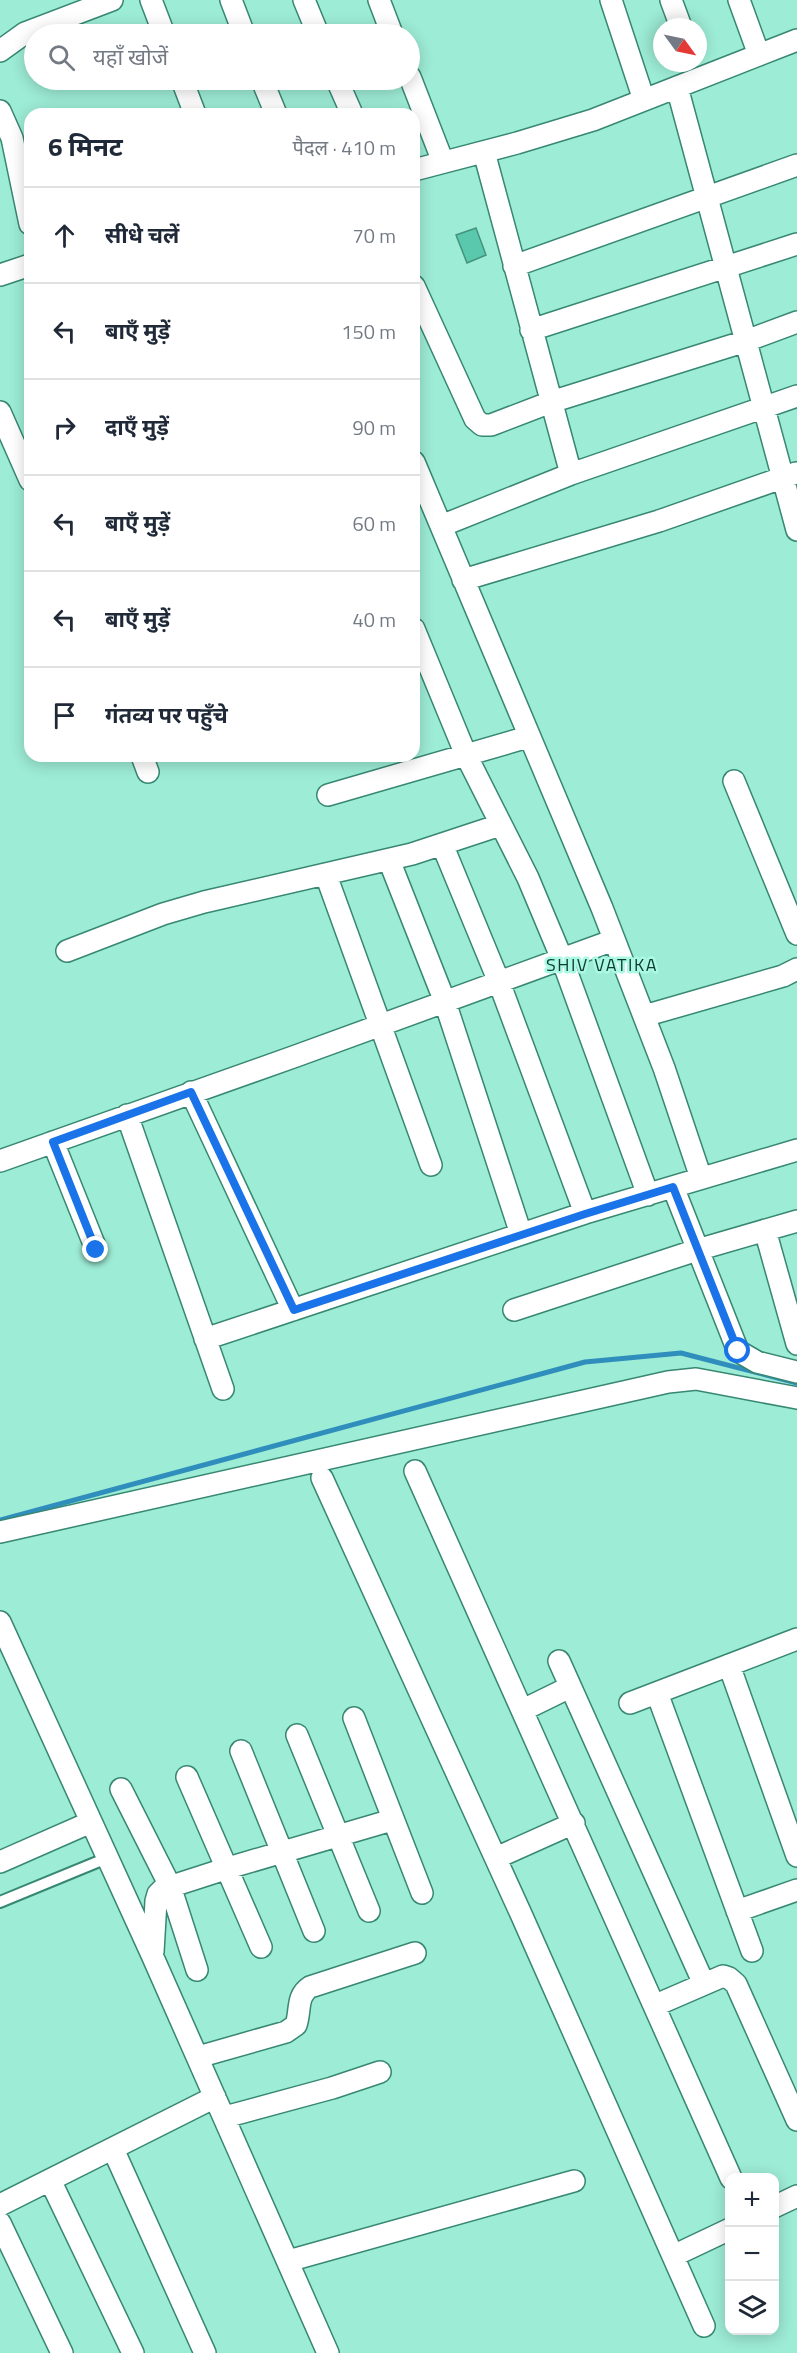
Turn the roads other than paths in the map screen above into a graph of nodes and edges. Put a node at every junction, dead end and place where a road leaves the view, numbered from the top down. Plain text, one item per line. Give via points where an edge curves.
1 (112, 0) edge
2 (151, 0) edge
3 (231, 0) edge
4 (304, 0) edge
5 (379, 0) edge
6 (610, 0) edge
7 (671, 0) edge
8 (739, 0) edge
9 (70, 6) edge
10 (678, 18) edge
11 (40, 24) edge
12 (160, 24) edge
13 (240, 24) edge
14 (314, 24) edge
15 (388, 24) edge
16 (24, 34) edge
17 (797, 40) edge
18 (0, 51) edge
19 (759, 55) junction
20 (707, 68) edge
21 (695, 72) edge
22 (677, 87) junction
23 (186, 90) edge
24 (266, 90) edge
25 (341, 90) edge
26 (415, 90) edge
27 (644, 100) junction
28 (193, 108) edge
29 (274, 108) edge
30 (349, 108) edge
31 (0, 111) edge
32 (484, 152) junction
33 (443, 162) junction
34 (797, 165) edge
35 (420, 168) edge
36 (24, 195) edge
37 (706, 196) junction
38 (797, 244) edge
39 (514, 266) junction
40 (24, 267) edge
41 (726, 268) junction
42 (0, 275) edge
43 (420, 299) edge
44 (797, 322) edge
45 (531, 330) junction
46 (746, 341) junction
47 (797, 396) edge
48 (551, 402) junction
49 (764, 408) junction
50 (0, 412) edge
51 (24, 466) edge
52 (571, 474) junction
53 (790, 475) edge
54 (420, 476) edge
55 (441, 526) junction
56 (797, 530) edge
57 (463, 580) junction
58 (420, 643) edge
59 (528, 737) junction
60 (466, 755) junction
61 (734, 781) dead end
62 (328, 795) dead end
63 (500, 825) junction
64 (442, 844) junction
65 (389, 860) junction
66 (326, 875) junction
67 (797, 934) edge
68 (614, 940) junction
69 (67, 951) dead end
70 (562, 959) junction
71 (797, 969) edge
72 (500, 982) junction
73 (445, 1002) junction
74 (644, 1016) junction
75 (381, 1026) junction
76 (191, 1092) junction
77 (127, 1115) junction
78 (53, 1142) junction
79 (797, 1150) edge
80 (0, 1161) edge
81 (431, 1165) dead end
82 (701, 1178) junction
83 (673, 1187) junction
84 (648, 1194) junction
85 (585, 1214) junction
86 (797, 1221) edge
87 (765, 1230) junction
88 (521, 1234) junction
89 (96, 1250) dead end
90 (697, 1250) junction
91 (294, 1310) junction
92 (514, 1310) dead end
93 (205, 1339) junction
94 (797, 1344) edge
95 (797, 1372) edge
96 (223, 1389) dead end
97 (797, 1398) edge
98 (415, 1471) dead end
99 (322, 1478) dead end
100 (0, 1532) edge
101 (0, 1622) edge
102 (797, 1639) edge
103 (559, 1661) dead end
104 (729, 1665) junction
105 (570, 1687) junction
106 (657, 1693) junction
107 (630, 1703) dead end
108 (523, 1710) junction
109 (354, 1718) dead end
110 (297, 1734) dead end
111 (241, 1751) dead end
112 (187, 1777) dead end
113 (121, 1789) dead end
114 (392, 1820) junction
115 (91, 1822) junction
116 (573, 1823) junction
117 (338, 1837) junction
118 (282, 1853) junction
119 (797, 1856) edge
120 (107, 1858) junction
121 (496, 1858) junction
122 (0, 1862) edge
123 (228, 1868) junction
124 (170, 1886) junction
125 (797, 1890) edge
126 (422, 1893) dead end
127 (0, 1902) edge
128 (369, 1911) dead end
129 (737, 1911) junction
130 (314, 1930) dead end
131 (261, 1947) dead end
132 (752, 1951) dead end
133 (415, 1953) dead end
134 (152, 1955) junction
135 (197, 1970) dead end
136 (704, 1984) junction
137 (656, 2005) junction
138 (198, 2057) junction
139 (380, 2072) dead end
140 (215, 2097) junction
141 (225, 2117) junction
142 (797, 2120) edge
143 (114, 2149) junction
144 (729, 2173) edge
145 (50, 2180) junction
146 (574, 2181) dead end
147 (796, 2198) edge
148 (0, 2205) edge
149 (779, 2205) edge
150 (0, 2223) edge
151 (725, 2231) edge
152 (673, 2256) junction
153 (288, 2261) junction
154 (704, 2326) dead end
155 (62, 2353) edge
156 (133, 2353) edge
157 (205, 2353) edge
158 (328, 2353) edge

1 - 9 street
2 - 12 street
3 - 13 street
4 - 14 street
5 - 15 street
6 - 27 street
7 - 10 street
8 - 19 street
9 - 11 street
16 - 18 street
17 - 19 street
19 - 20 street
21 - 22 street
22 - 27 street
22 - 37 street
23 - 28 street
24 - 29 street
25 - 30 street
26 - 33 street
27 - 32 street via 593,120
31 - 36 street via 12,138
32 - 33 street
32 - 39 street
33 - 35 street
34 - 37 street
37 - 39 street
37 - 41 street
38 - 41 street
39 - 45 street
40 - 42 street
41 - 45 street
41 - 46 street
43 - 48 street via 475,419 491,425
44 - 46 street
45 - 48 street
46 - 48 street
46 - 49 street
47 - 49 street
48 - 52 street
49 - 52 street
49 - 53 street
50 - 51 street
52 - 55 street
53 - 56 street
53 - 57 street via 659,521
54 - 55 street
55 - 57 street
57 - 59 street
58 - 60 street
59 - 60 street
59 - 68 street
60 - 62 street
60 - 63 street
61 - 67 street
63 - 64 street
63 - 70 street via 528,878
64 - 65 street
64 - 72 street
65 - 66 street
65 - 73 street
66 - 69 street via 163,914
66 - 75 street
68 - 70 street
68 - 74 street
70 - 72 street
70 - 84 street
71 - 74 street
72 - 73 street
72 - 85 street
73 - 75 street
73 - 88 street
74 - 82 street
75 - 76 street
75 - 81 street
76 - 77 street
76 - 91 street
77 - 78 street
77 - 93 street
78 - 80 street
78 - 89 street
79 - 82 street
82 - 83 street
83 - 84 street
83 - 90 street
84 - 85 street
85 - 88 street
86 - 87 street
87 - 90 street
87 - 94 street
88 - 91 street
90 - 92 street
90 - 95 street via 738,1351 757,1362
91 - 93 street
93 - 96 street
97 - 100 street via 696,1379 668,1382
98 - 108 street
99 - 121 street
101 - 115 street
102 - 104 street
103 - 105 street
104 - 106 street
104 - 119 street
105 - 108 street
105 - 136 street
106 - 107 street
106 - 129 street
108 - 116 street
109 - 114 street
110 - 117 street
111 - 118 street
112 - 123 street
113 - 124 street
114 - 117 street
114 - 126 street
115 - 120 street
115 - 122 street
116 - 121 street
116 - 137 street
117 - 118 street
117 - 128 street
118 - 123 street
118 - 130 street
120 - 127 lane
120 - 134 street
121 - 152 street
123 - 124 street
123 - 131 street
124 - 134 street via 158,1894 156,1901
124 - 135 street
125 - 129 street
129 - 132 street
133 - 138 street via 310,1987 302,1994 293,2029
134 - 138 street
136 - 137 street
136 - 142 street via 723,1976 736,1984
137 - 144 street
138 - 140 street
139 - 141 street
140 - 141 street
140 - 143 street
141 - 153 street
143 - 145 street
143 - 157 street
145 - 148 street
145 - 156 street
146 - 153 street
147 - 149 street
150 - 155 street
151 - 152 street
152 - 154 street
153 - 158 street

